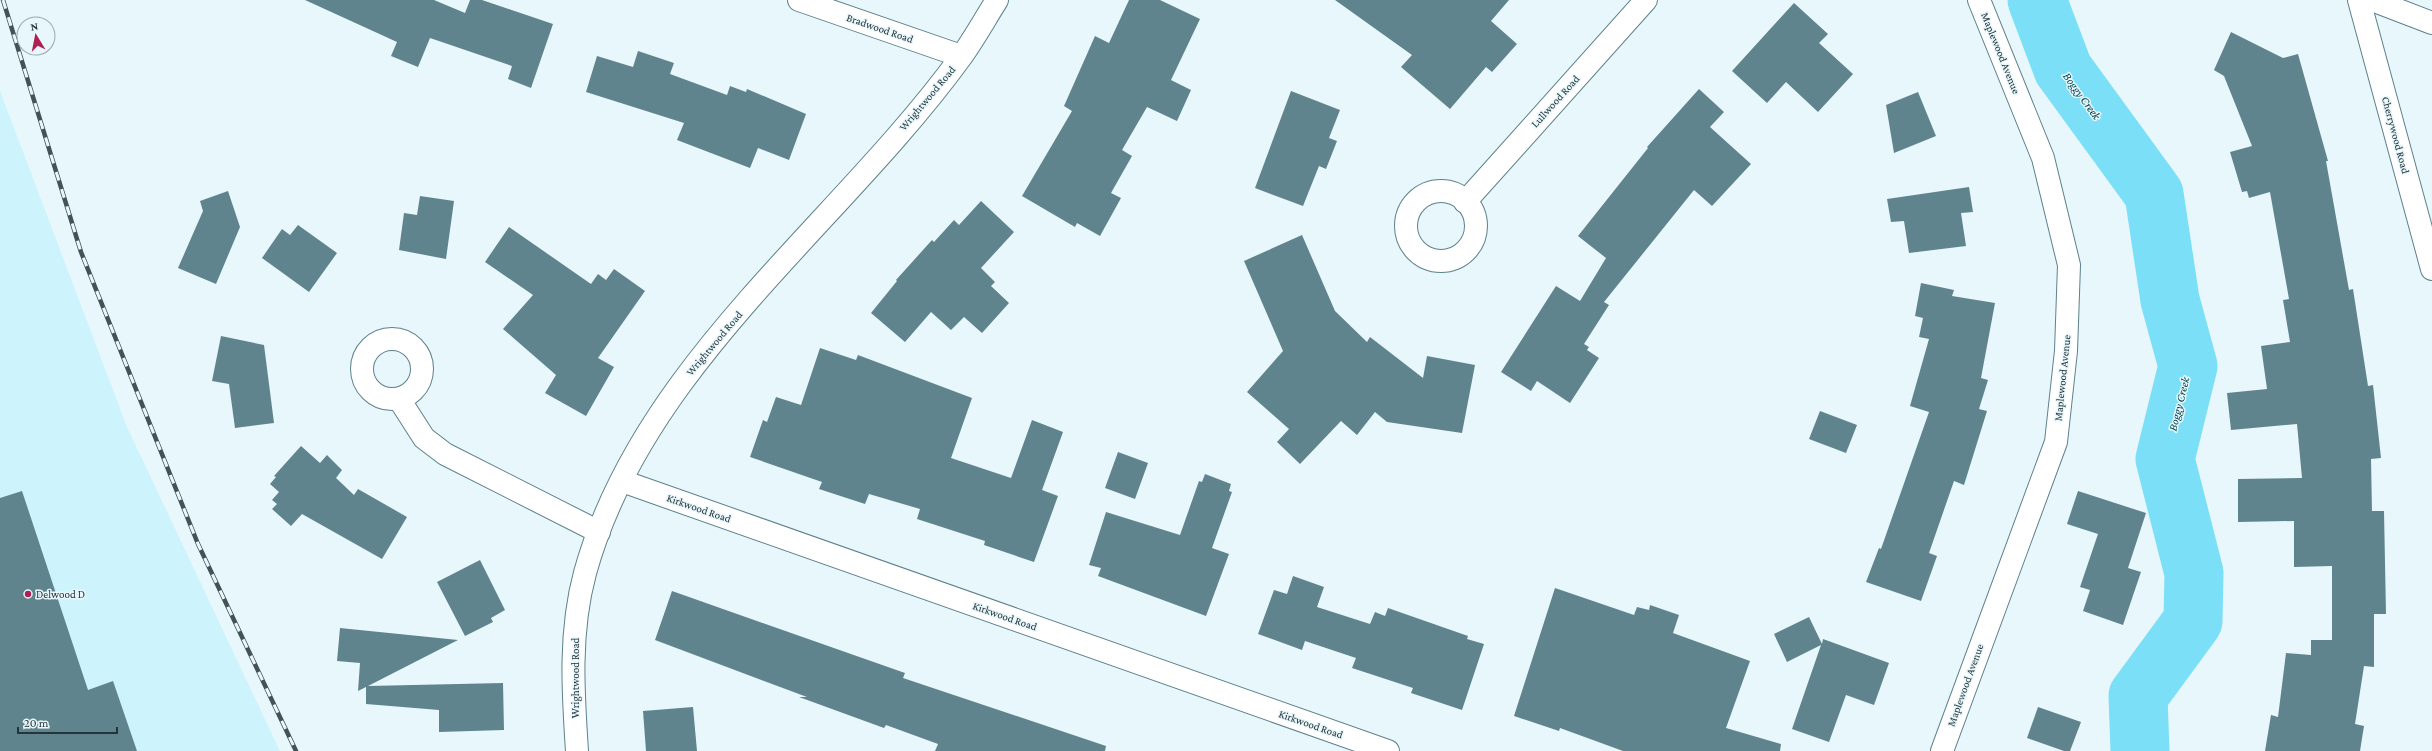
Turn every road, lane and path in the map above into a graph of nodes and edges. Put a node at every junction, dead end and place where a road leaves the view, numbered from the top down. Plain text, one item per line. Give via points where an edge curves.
1 (799, 0) edge
2 (997, 0) edge
3 (1646, 0) edge
4 (1979, 0) edge
5 (2359, 0) edge
6 (2372, 0) edge
7 (2432, 23) edge
8 (961, 56) junction
9 (1465, 202) dead end
10 (2432, 269) edge
11 (399, 399) dead end
12 (622, 481) junction
13 (599, 532) junction
14 (577, 751) edge
15 (1388, 751) edge
16 (1942, 751) edge

1 - 8 street, Bradwood Road
2 - 8 street, Wrightwood Road
3 - 9 street, Lullwood Road
4 - 16 street, Maplewood Avenue via 2042,158 2052,196 2069,265 2066,351 2056,442
5 - 10 street, Cherrywood Road
6 - 7 street
8 - 12 street, Wrightwood Road via 915,114 756,293 686,377 652,428
11 - 13 street via 424,438 445,454
12 - 13 street, Wrightwood Road
12 - 15 street, Kirkwood Road
13 - 14 street, Wrightwood Road via 585,575 573,645

